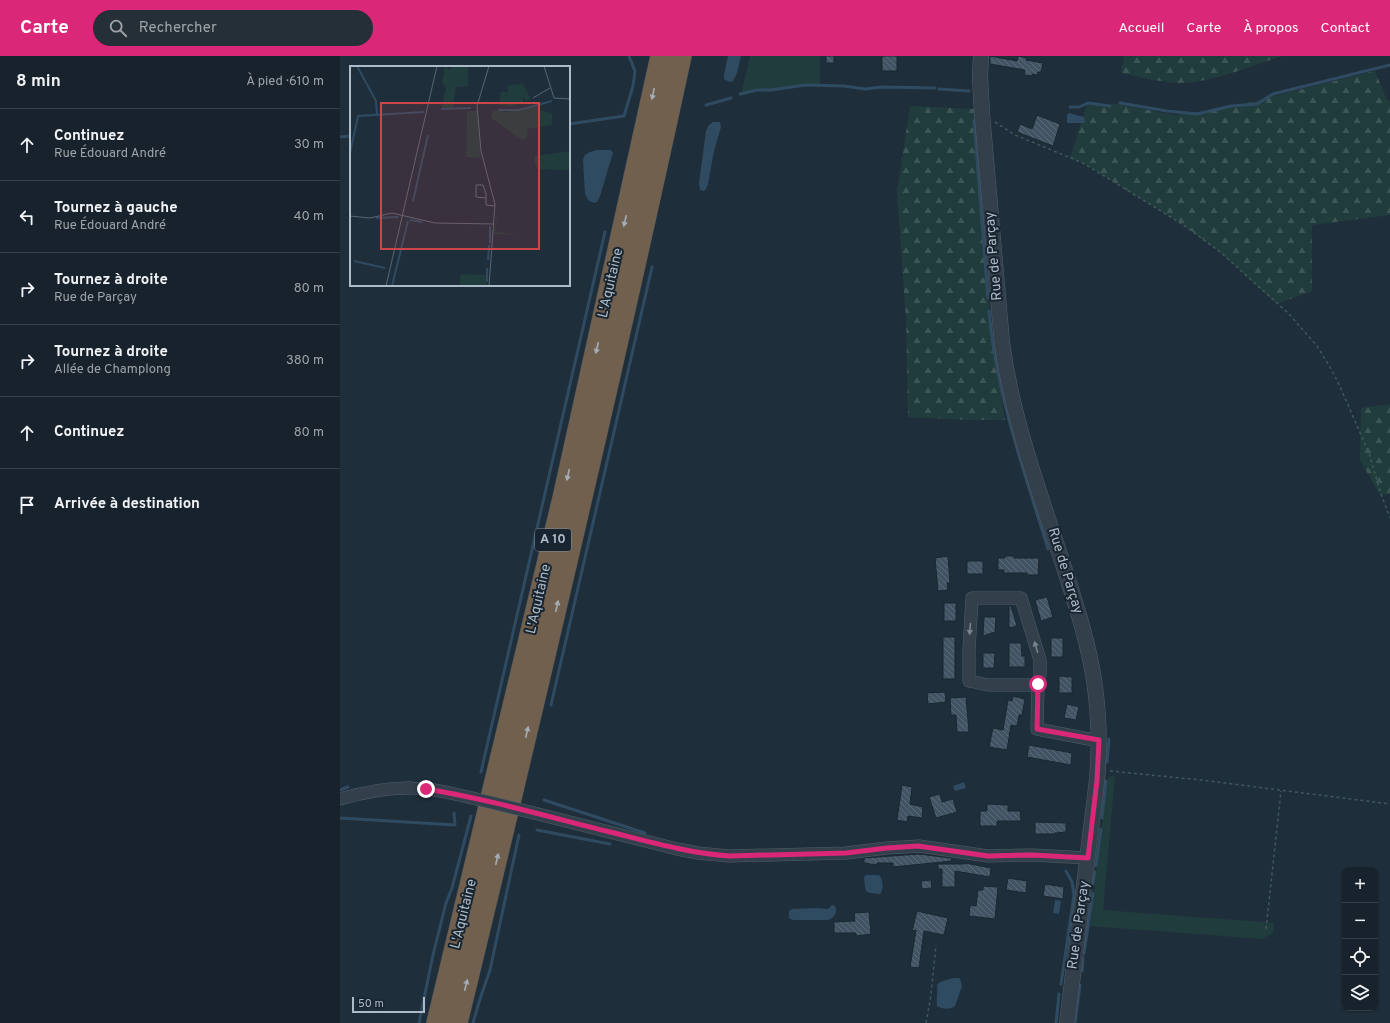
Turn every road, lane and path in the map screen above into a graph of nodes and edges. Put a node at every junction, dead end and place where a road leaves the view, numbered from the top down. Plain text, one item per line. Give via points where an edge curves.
1 (661, 56) edge
2 (681, 56) edge
3 (981, 56) edge
4 (988, 121) junction
5 (1390, 518) edge
6 (1038, 684) junction
7 (1099, 740) junction
8 (1098, 770) junction
9 (1281, 791) junction
10 (340, 799) edge
11 (1390, 804) edge
12 (1088, 858) junction
13 (1266, 929) dead end
14 (936, 945) dead end
15 (437, 1023) edge
16 (457, 1023) edge
17 (926, 1023) edge
18 (1067, 1023) edge

1 -> 15 highway, L'Aquitaine / A 10 via 563,498
16 -> 2 highway, L'Aquitaine / A 10 via 622,326
3 - 4 street, Rue de Parçay via 980,96
4 - 5 path via 1083,163 1182,224 1219,252 1288,313 1317,346 1337,380 1369,453
4 - 7 street, Rue de Parçay via 1001,329 1007,373 1019,426 1085,637 1094,679
6 -> 6 street via 1040,660 1020,598 972,598 968,650 969,681 988,685
6 - 7 street via 1037,729
7 - 8 street, Rue de Parçay
8 - 9 path
8 - 12 street, Rue de Parçay
9 - 11 path
9 - 13 path
10 - 12 street, bridge via 374,791 426,789 677,849 713,855 846,853 918,846 988,856
12 - 18 street, Rue de Parçay
14 - 17 path

